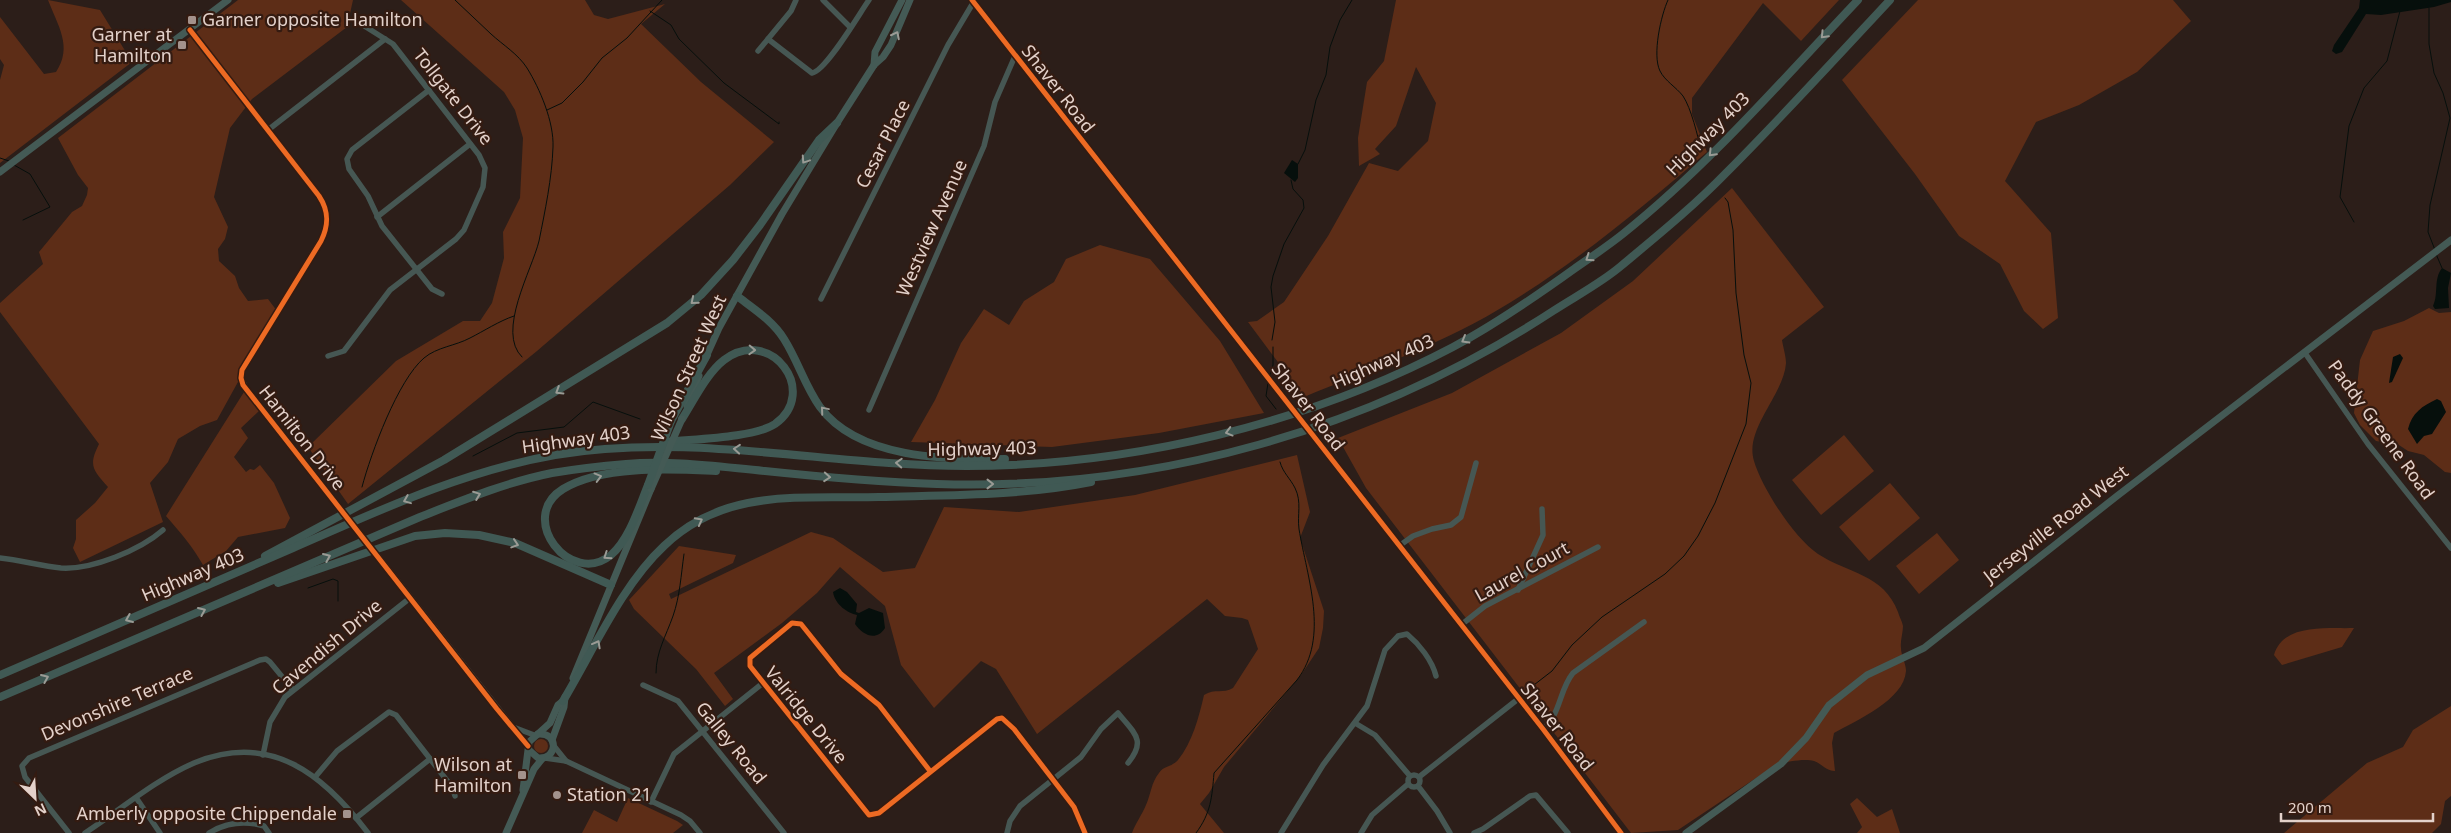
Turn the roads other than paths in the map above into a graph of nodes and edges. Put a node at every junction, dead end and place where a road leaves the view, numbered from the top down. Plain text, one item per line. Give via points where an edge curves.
1 (228, 0) edge
2 (796, 0) edge
3 (823, 0) edge
4 (869, 0) edge
5 (902, 0) edge
6 (910, 0) edge
7 (1858, 0) edge
8 (1890, 0) edge
9 (973, 1) edge
10 (358, 22) dead end
11 (850, 28) junction
12 (190, 30) junction
13 (385, 39) junction
14 (768, 39) junction
15 (758, 51) dead end
16 (1016, 56) junction
17 (874, 65) junction
18 (429, 90) junction
19 (837, 123) junction
20 (268, 130) junction
21 (470, 144) junction
22 (0, 172) edge
23 (377, 217) junction
24 (2451, 240) edge
25 (416, 270) junction
26 (442, 294) dead end
27 (737, 296) junction
28 (821, 300) dead end
29 (2305, 353) junction
30 (707, 355) junction
31 (328, 356) dead end
32 (869, 410) dead end
33 (682, 419) junction
34 (627, 446) junction
35 (1122, 454) junction
36 (1476, 463) dead end
37 (1137, 472) junction
38 (801, 475) junction
39 (650, 487) junction
40 (1542, 509) dead end
41 (163, 530) dead end
42 (1399, 546) junction
43 (1598, 547) dead end
44 (2451, 548) edge
45 (0, 558) edge
46 (217, 581) junction
47 (611, 585) junction
48 (1518, 590) junction
49 (234, 598) junction
50 (410, 598) junction
51 (1644, 622) dead end
52 (1461, 625) junction
53 (0, 675) edge
54 (1436, 676) dead end
55 (763, 683) junction
56 (643, 685) dead end
57 (292, 690) junction
58 (0, 697) edge
59 (1518, 699) junction
60 (563, 701) junction
61 (1355, 723) junction
62 (513, 728) junction
63 (1543, 729) junction
64 (702, 731) junction
65 (536, 734) junction
66 (553, 743) junction
67 (528, 748) junction
68 (264, 754) junction
69 (430, 759) junction
70 (544, 759) junction
71 (566, 761) junction
72 (1128, 763) dead end
73 (930, 771) junction
74 (316, 776) junction
75 (1410, 776) junction
76 (1419, 777) junction
77 (1053, 778) junction
78 (1408, 784) junction
79 (1418, 786) junction
80 (524, 790) junction
81 (455, 796) dead end
82 (137, 799) junction
83 (651, 802) junction
84 (356, 818) junction
85 (69, 833) edge
86 (86, 833) edge
87 (160, 833) edge
88 (209, 833) edge
89 (269, 833) edge
90 (368, 833) edge
91 (506, 833) edge
92 (700, 833) edge
93 (784, 833) edge
94 (1006, 833) edge
95 (1085, 833) edge
96 (1281, 833) edge
97 (1361, 833) edge
98 (1450, 833) edge
99 (1474, 833) edge
100 (1568, 833) edge
101 (1621, 833) edge
102 (1686, 833) edge

1 - 12 main road
2 - 14 street
3 - 11 street
4 - 11 street
5 - 17 main road, Wilson Street West via 876,52
17 -> 6 main road, Wilson Street West via 891,44
7 -> 35 highway, Highway 403 via 1698,168 1623,234 1508,316 1452,348 1330,401 1214,435
8 - 37 highway, Highway 403 via 1724,176 1618,269 1519,334 1458,368 1338,420 1223,455
9 - 16 street, Shaver Road
9 - 28 street, Cesar Place
10 - 13 street, Tollgate Drive
11 - 14 street via 837,49 814,73
12 - 20 street, Hamilton Drive
12 - 22 main road
13 - 18 street, Tollgate Drive via 393,44
13 - 20 street
14 - 15 street
16 - 32 street, Westview Avenue via 995,102 984,146
16 - 42 street, Shaver Road, bridge
17 - 19 main road, Wilson Street West
18 - 21 street, Tollgate Drive
18 - 23 street via 348,156 348,169 368,196
19 - 27 main road, Wilson Street West
19 -> 46 highway via 819,140 733,260 701,295 667,323 444,460
20 - 50 street, Hamilton Drive, bridge via 321,199 327,225 321,241 242,370 241,378 248,392
21 - 23 street
21 - 25 street, Tollgate Drive via 484,164 480,196 460,236
23 - 25 street
24 - 29 main road, Jerseyville Road West
25 - 26 street via 432,289
25 - 31 street, Tollgate Drive via 390,290 344,351
27 - 30 main road, Wilson Street West
35 -> 27 highway via 962,460 908,453 862,441 821,408 772,322
29 - 44 street, Paddy Greene Road via 2368,444
29 - 102 main road, Jerseyville Road West via 2116,496 1924,648 1867,675 1829,705 1806,738 1781,764
30 - 33 main road, Wilson Street West
30 - 39 highway, bridge via 671,420
33 -> 34 highway via 722,362 743,350 773,355 789,373 793,401 775,424 746,434
33 - 39 main road, Wilson Street West, bridge
35 -> 34 highway, Highway 403 via 1050,463 968,466 878,462 709,447
34 -> 46 highway, Highway 403 via 553,455 475,474 405,500
36 - 42 street via 1461,517 1452,524 1413,536
38 -> 37 highway, Highway 403 via 937,484 993,484
60 -> 37 highway via 645,565 686,528 709,516 764,499 986,495 1072,486
39 -> 38 highway via 610,556 584,562 561,556 554,546 545,525 546,513 553,498 563,488 582,481 633,470
49 -> 38 highway, Highway 403 via 420,517 485,492 550,474 630,463 704,465
39 - 47 main road, Wilson Street West
40 - 48 street via 1542,535
41 - 45 street via 147,542 85,567 59,568
42 - 52 street, Shaver Road
43 - 48 street, Laurel Court
46 -> 53 highway, Highway 403
49 -> 47 highway via 415,536 445,533 479,535 515,543
47 - 60 main road, Wilson Street West
48 - 52 street, Laurel Court via 1485,606
58 -> 49 highway, Highway 403
50 - 57 street, Cavendish Drive
50 - 62 street, Hamilton Drive
51 - 63 street via 1573,673 1558,711
52 - 59 street, Shaver Road
54 - 61 street via 1434,667 1413,639 1407,634 1398,636 1385,650 1367,706
55 - 64 street
55 - 73 street, Valridge Drive via 869,815 879,813
55 - 73 street, Valridge Drive via 750,666 750,658 787,626 798,623 841,674 879,705
56 - 64 street, Galley Road via 675,699
57 - 68 street, Cavendish Drive via 275,710
57 - 85 street, Devonshire Terrace via 270,662 260,660 29,758 22,766 25,777
59 - 63 street, Shaver Road
59 - 76 street
60 - 65 main road, Wilson Street West via 550,723
60 - 66 main road, Wilson Street West
61 - 75 street via 1375,736
61 - 96 street via 1323,765
62 - 65 street
62 - 67 street, Hamilton Drive
63 - 101 street, Shaver Road
64 - 83 street via 672,757
64 - 93 street, Galley Road
65 - 66 main road via 546,734
65 - 67 main road
66 - 70 main road via 552,754
66 - 71 street
67 - 70 main road via 534,757
67 - 80 main road
68 - 74 street
68 - 82 street via 232,754 194,763
69 - 74 street via 396,715 389,712 336,751
69 - 81 street via 452,787
69 - 84 street
70 - 71 street
70 - 80 main road via 534,768
71 - 83 street
72 - 77 street via 1139,745 1118,713 1101,729 1081,757
73 - 77 street, Valridge Drive via 997,718 1002,718
74 - 84 street via 339,796
75 - 76 street
75 - 78 street
76 - 79 street
77 - 94 street via 1020,806
77 - 95 street, Valridge Drive via 1078,813
78 - 79 street
78 - 97 street via 1372,815
79 - 98 street
80 - 91 main road
82 - 86 street
82 - 87 street
83 - 92 street via 686,818
84 - 90 street
88 - 89 street via 238,822 264,826
99 - 100 street via 1536,795

